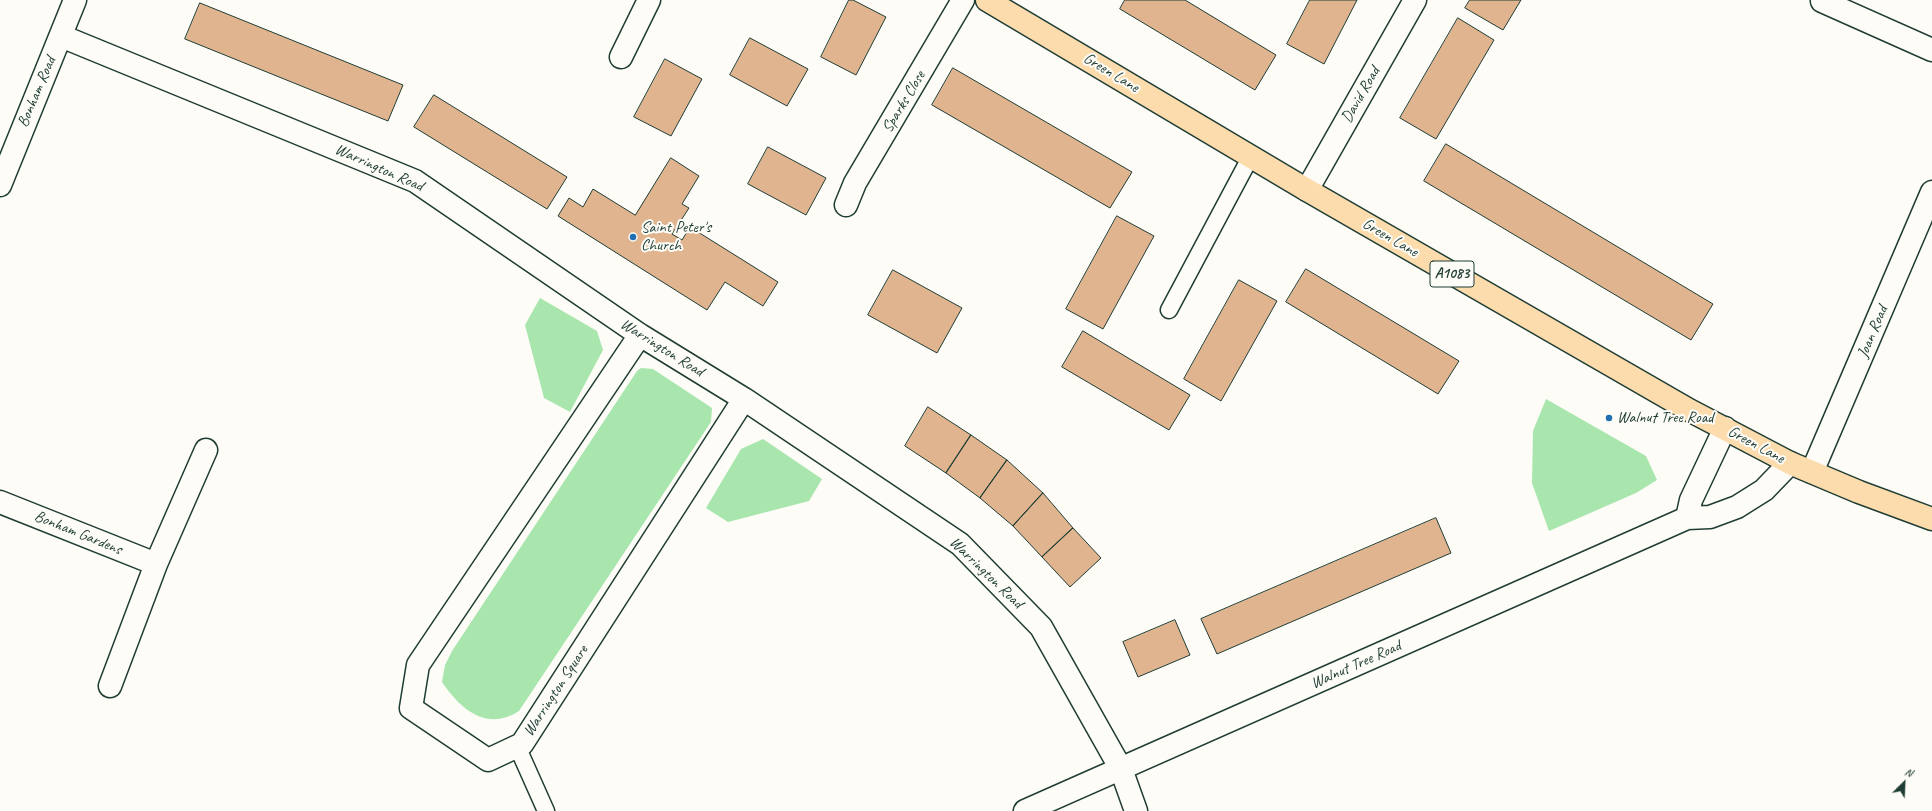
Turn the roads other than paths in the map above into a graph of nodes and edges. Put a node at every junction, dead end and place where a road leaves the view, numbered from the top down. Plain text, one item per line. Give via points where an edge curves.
1 (75, 0) edge
2 (649, 0) edge
3 (963, 0) edge
4 (987, 0) edge
5 (1415, 0) edge
6 (1822, 1) edge
7 (61, 36) junction
8 (1932, 50) edge
9 (621, 57) dead end
10 (1251, 156) junction
11 (0, 185) edge
12 (1307, 190) junction
13 (1932, 192) edge
14 (846, 205) dead end
15 (1169, 310) dead end
16 (640, 335) junction
17 (744, 399) junction
18 (1725, 428) junction
19 (206, 450) dead end
20 (1790, 463) junction
21 (1812, 472) junction
22 (0, 502) edge
23 (1687, 518) junction
24 (1932, 519) edge
25 (156, 564) junction
26 (110, 686) dead end
27 (517, 746) junction
28 (1121, 769) junction
29 (546, 811) edge
30 (1025, 811) edge
31 (1136, 811) edge

1 - 7 street, Bonham Road
2 - 9 street
3 - 14 street, Sparks Close via 855,183
4 - 10 main road, Green Lane / A1083
5 - 12 street, David Road
6 - 8 street
7 - 11 street, Bonham Road
7 - 16 street, Warrington Road via 415,181
10 - 12 main road, Green Lane / A1083
10 - 15 lane
12 - 18 main road, Green Lane / A1083 via 1590,354
13 - 21 street, Joan Road
16 - 17 street, Warrington Road
16 - 27 street, Warrington Square via 418,665 411,708 488,760
17 - 27 street, Warrington Square via 522,744
17 - 28 street, Warrington Road via 960,544 1040,627
18 - 20 main road, Green Lane / A1083
18 - 23 street via 1691,500
19 - 25 street
20 - 21 main road, Green Lane / A1083
20 - 23 street, Walnut Tree Road via 1764,490 1737,507 1710,517
21 - 24 main road, Green Lane / A1083
22 - 25 street, Bonham Gardens
23 - 28 street, Walnut Tree Road
25 - 26 street
27 - 29 lane
28 - 30 street, Walnut Tree Road
28 - 31 street, Warrington Road

